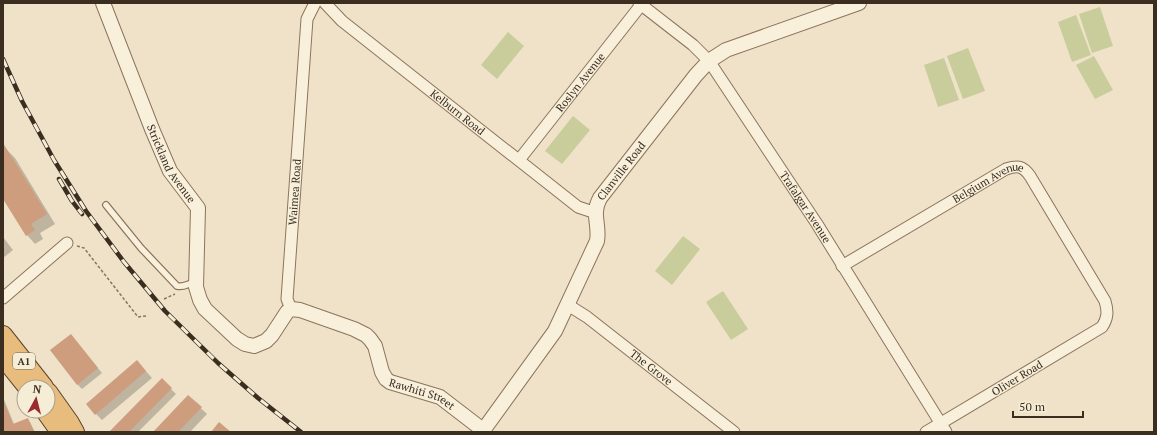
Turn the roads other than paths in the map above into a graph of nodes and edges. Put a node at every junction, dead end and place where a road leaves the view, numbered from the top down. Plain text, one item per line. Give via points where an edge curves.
1 (103, 3) edge
2 (315, 3) edge
3 (325, 3) edge
4 (640, 4) edge
5 (850, 5) edge
6 (709, 61) junction
7 (518, 160) junction
8 (106, 205) dead end
9 (596, 213) junction
10 (67, 243) road end
11 (842, 266) junction
12 (196, 282) junction
13 (3, 298) edge
14 (568, 305) junction
15 (291, 310) junction
16 (1106, 321) joint
17 (3, 335) edge
18 (3, 356) edge
19 (21, 379) edge
20 (38, 379) edge
21 (56, 403) edge
22 (51, 419) edge
23 (943, 428) edge
24 (483, 431) edge
25 (60, 432) edge
26 (75, 432) edge
27 (734, 432) edge
28 (926, 432) edge

1 - 12 street, Strickland Avenue via 170,171 198,208
2 - 15 street, Waimea Road via 307,19 287,299
3 - 7 street, Kelburn Road via 342,21
4 - 6 street, Trafalgar Avenue via 693,45
4 - 7 street, Roslyn Avenue
5 - 6 street, Clanville Road via 726,50
6 - 9 street, Clanville Road via 603,194
6 - 11 street, Trafalgar Avenue
7 - 9 street, Kelburn Road via 578,207
8 - 12 lane via 141,248 177,286 182,287
9 - 14 street, Clanville Road via 597,240
10 - 13 street
11 - 16 street, Belgium Avenue via 1006,169 1020,167 1030,176 1105,301
11 - 23 street, Trafalgar Avenue
12 - 15 street, Strickland Avenue via 205,309 237,339 246,344 254,346 266,341
14 - 24 street, Clanville Road via 555,331
14 - 27 street, The Grove via 587,317
15 - 24 street, Rawhiti Street via 307,312 366,335 375,346 386,379 398,386 440,397
16 - 23 street, Oliver Road via 1093,333
17 - 20 highway, A1
18 - 19 highway, A1
21 - 26 highway
22 - 25 highway
23 - 28 street, Oliver Road

